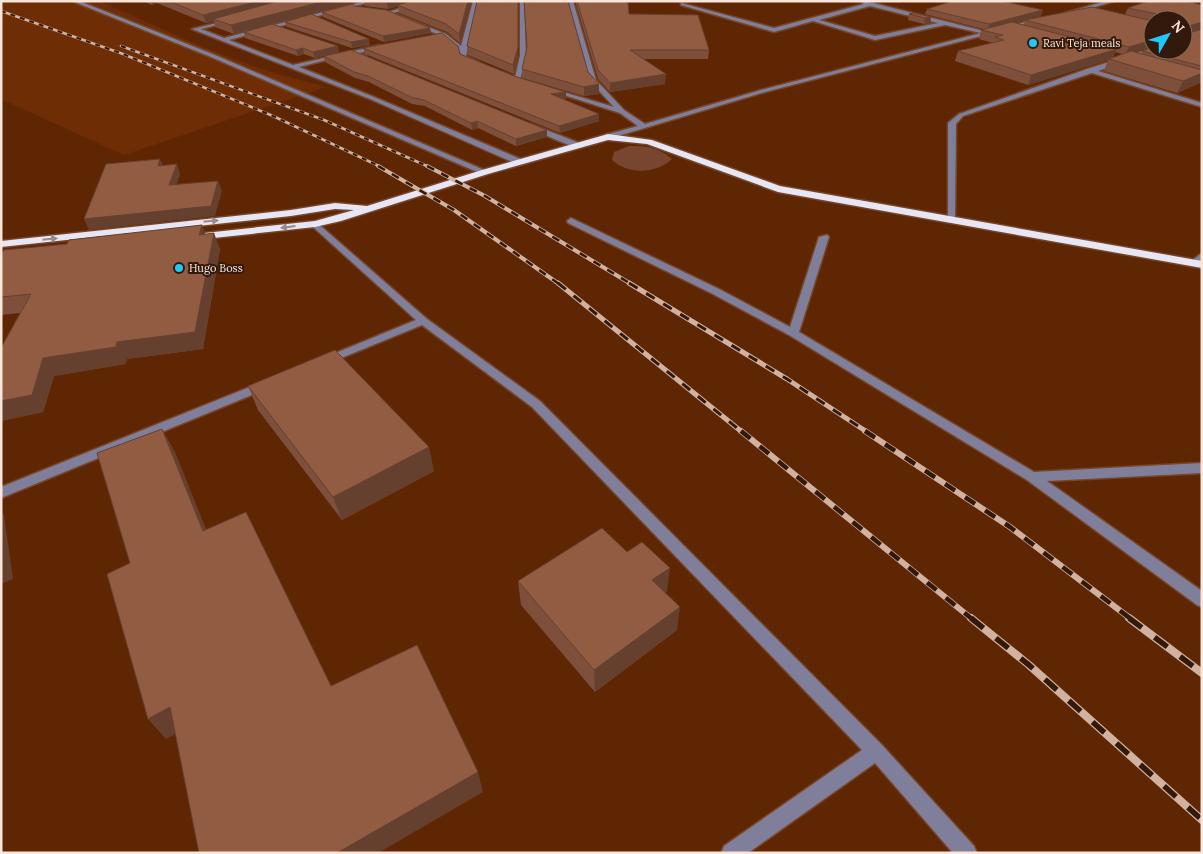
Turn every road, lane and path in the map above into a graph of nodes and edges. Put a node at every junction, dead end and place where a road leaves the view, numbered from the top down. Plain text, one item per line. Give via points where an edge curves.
1 (74, 1) edge
2 (372, 1) edge
3 (432, 1) edge
4 (476, 1) edge
5 (522, 1) edge
6 (570, 1) edge
7 (859, 1) edge
8 (1113, 1) edge
9 (1102, 2) edge
10 (98, 3) dead end
11 (683, 4) dead end
12 (871, 4) junction
13 (84, 6) junction
14 (352, 7) junction
15 (1082, 9) junction
16 (370, 10) edge
17 (379, 11) edge
18 (388, 13) junction
19 (1100, 13) edge
20 (1055, 16) edge
21 (313, 17) junction
22 (241, 18) edge
23 (1046, 19) edge
24 (814, 20) junction
25 (322, 21) edge
26 (946, 23) junction
27 (275, 27) junction
28 (1010, 28) junction
29 (283, 30) edge
30 (1028, 33) edge
31 (988, 34) junction
32 (444, 35) junction
33 (428, 38) edge
34 (223, 40) junction
35 (374, 42) edge
36 (335, 46) edge
37 (463, 50) junction
38 (352, 52) junction
39 (1143, 54) edge
40 (1108, 55) edge
41 (370, 60) edge
42 (1126, 60) junction
43 (1135, 63) edge
44 (481, 65) edge
45 (293, 66) junction
46 (1089, 70) junction
47 (499, 72) edge
48 (517, 80) junction
49 (527, 83) edge
50 (546, 88) edge
51 (1202, 105) edge
52 (622, 111) junction
53 (525, 123) edge
54 (642, 125) junction
55 (608, 137) junction
56 (579, 146) junction
57 (520, 162) junction
58 (485, 172) junction
59 (369, 208) junction
60 (951, 219) junction
61 (571, 221) dead end
62 (315, 224) junction
63 (824, 236) dead end
64 (188, 238) edge
65 (1, 244) edge
66 (1202, 256) edge
67 (1197, 264) edge
68 (423, 321) junction
69 (793, 333) junction
70 (313, 366) edge
71 (276, 381) edge
72 (1202, 468) edge
73 (1032, 477) junction
74 (1, 493) edge
75 (1202, 600) edge
76 (876, 751) junction
77 (731, 853) edge
78 (967, 853) edge

1 - 13 street
2 - 14 street
3 - 18 street
4 - 37 street
5 - 48 street via 523,56
6 - 52 street via 593,82
7 - 12 street
8 - 9 street
9 - 15 street
10 - 13 street
11 - 24 street via 766,29 780,29
12 - 24 street
12 - 26 street
13 - 58 street via 213,56
14 - 16 street
14 - 21 street
15 - 19 street
15 - 20 street
17 - 18 street
18 - 32 street
21 - 25 street
21 - 27 street
22 - 34 street via 195,30
23 - 28 street
24 - 26 street via 875,38
26 - 31 street
27 - 29 street
27 - 34 street
28 - 30 street
28 - 31 street
31 - 54 street
32 - 33 street
32 - 37 street
34 - 45 street
35 - 38 street via 386,45
36 - 38 street
37 - 44 street via 463,57
38 - 41 street
38 - 45 street
39 - 42 street
40 - 42 street
42 - 43 street
42 - 46 street
45 - 57 street
46 - 51 street
46 - 60 street via 961,115 952,123
47 - 48 street
48 - 49 street
50 - 52 street
52 - 54 street
53 - 56 street
54 - 55 street
55 - 56 highway
55 - 60 highway via 649,142 778,189
56 - 57 highway
57 - 58 highway
58 - 59 highway
59 - 62 highway
65 -> 59 highway via 334,206
60 - 67 highway
61 - 69 street
62 -> 64 highway
62 - 68 street
63 - 69 street
66 - 67 street
68 - 70 street
68 - 76 street via 536,404
69 - 73 street
71 - 74 street
72 - 73 street
73 - 75 street
76 - 77 street
76 - 78 street

